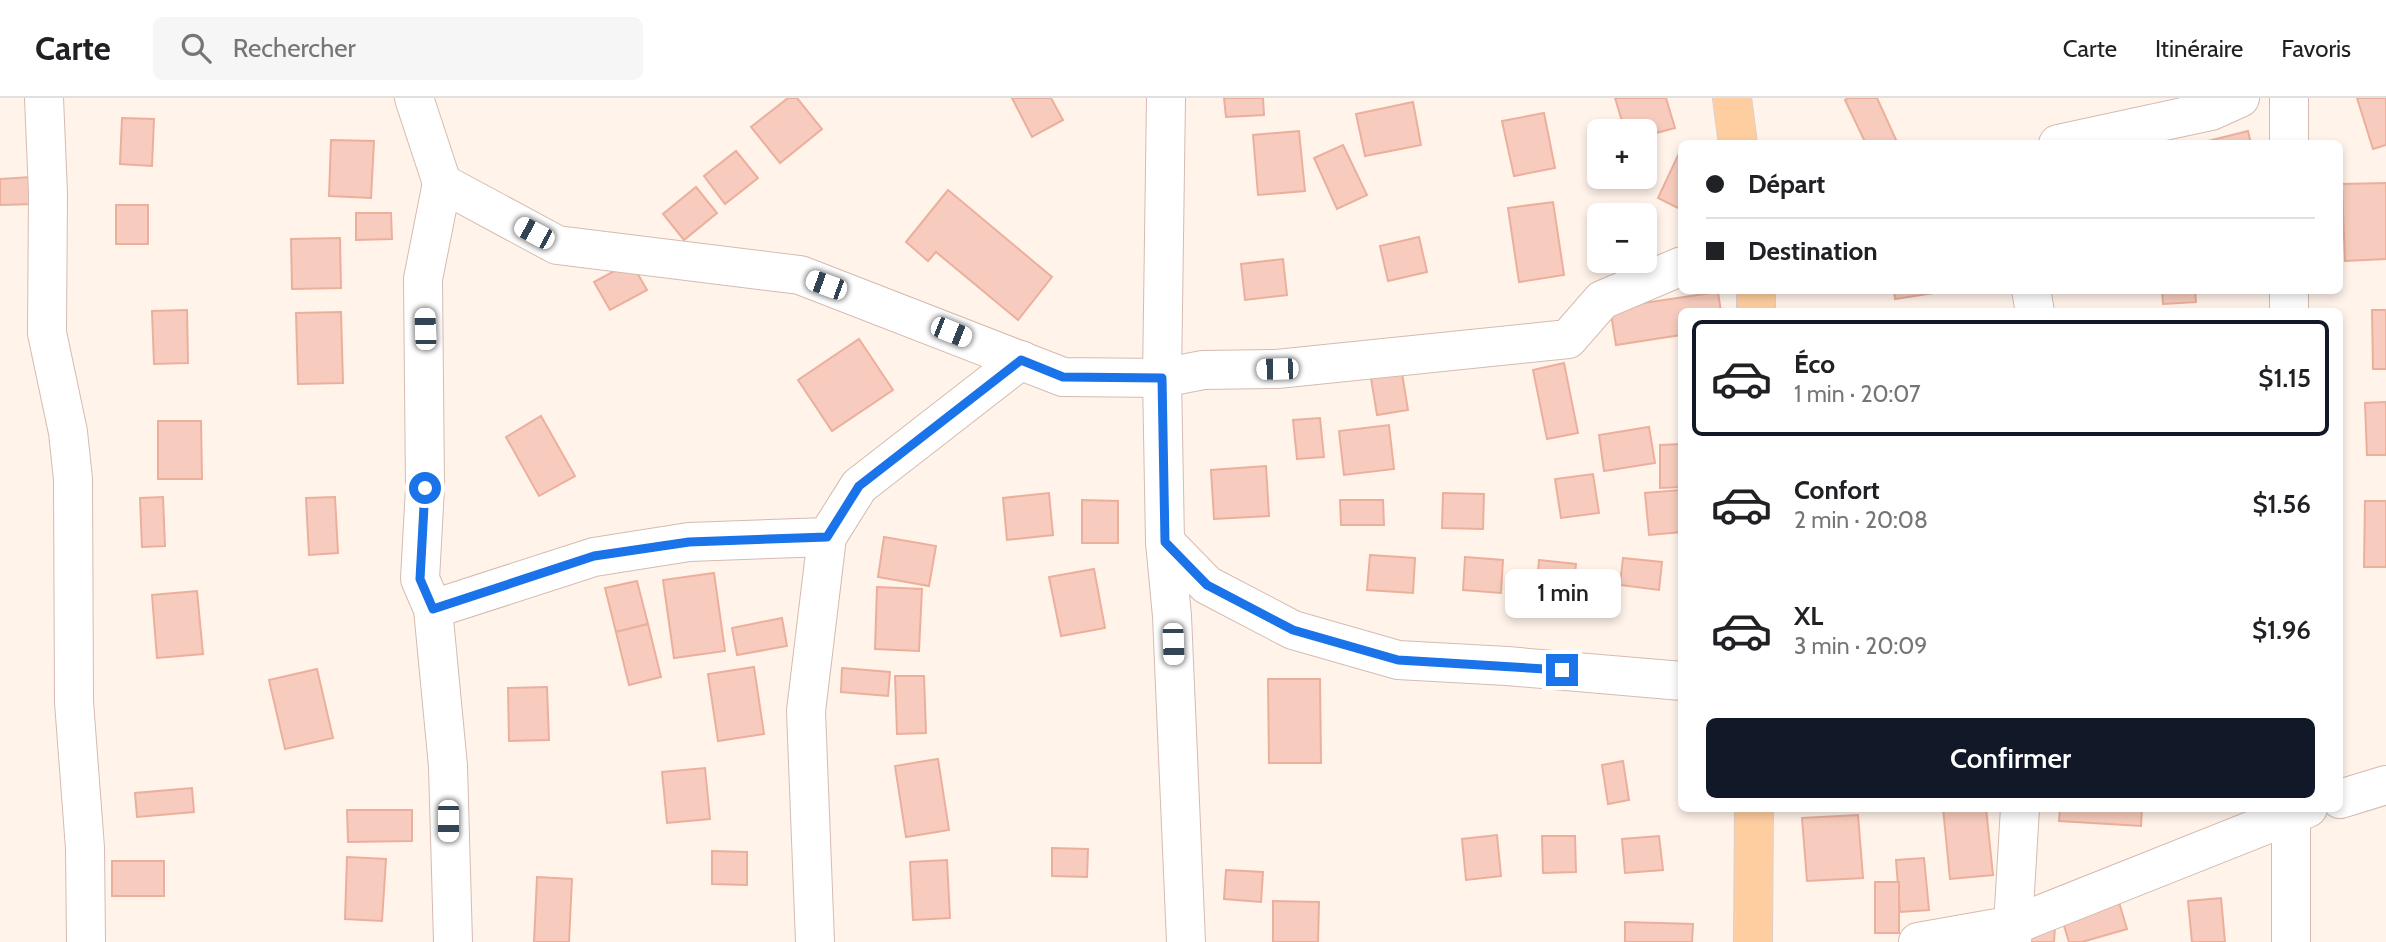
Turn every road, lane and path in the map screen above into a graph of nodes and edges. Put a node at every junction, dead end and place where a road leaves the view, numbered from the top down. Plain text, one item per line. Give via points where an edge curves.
1 (44, 98) edge
2 (414, 98) edge
3 (1166, 98) edge
4 (1732, 98) edge
5 (2240, 98) edge
6 (2289, 98) edge
7 (1737, 140) edge
8 (2077, 140) edge
9 (2289, 140) edge
10 (442, 183) junction
11 (1678, 268) edge
12 (1021, 360) junction
13 (1162, 378) junction
14 (827, 537) junction
15 (1165, 542) junction
16 (433, 609) junction
17 (1678, 681) edge
18 (2386, 785) edge
19 (2343, 798) edge
20 (1754, 812) edge
21 (2020, 812) edge
22 (2291, 812) edge
23 (2296, 812) edge
24 (2013, 933) edge
25 (86, 942) edge
26 (453, 942) edge
27 (815, 942) edge
28 (1186, 942) edge
29 (1753, 942) edge
30 (1918, 942) edge
31 (2291, 942) edge

1 - 25 street via 47,333 73,479 74,702 85,848
2 - 10 street
3 - 13 street
4 - 7 main road
5 - 8 street via 2211,111
6 - 9 street
10 - 12 street via 557,245 800,275
10 - 16 street via 423,279 425,488 420,579
11 - 13 street via 1602,300 1569,339 1277,369 1203,370
12 - 13 street via 1063,377
12 - 14 street via 859,486
13 - 15 street
14 - 16 street via 689,542 594,556
14 - 27 street via 806,711
15 - 17 street via 1207,585 1293,630 1398,660
15 - 28 street
16 - 26 street via 448,766
18 - 19 street
20 - 29 main road
21 - 24 street
22 - 24 street
23 - 31 street
24 - 30 street

